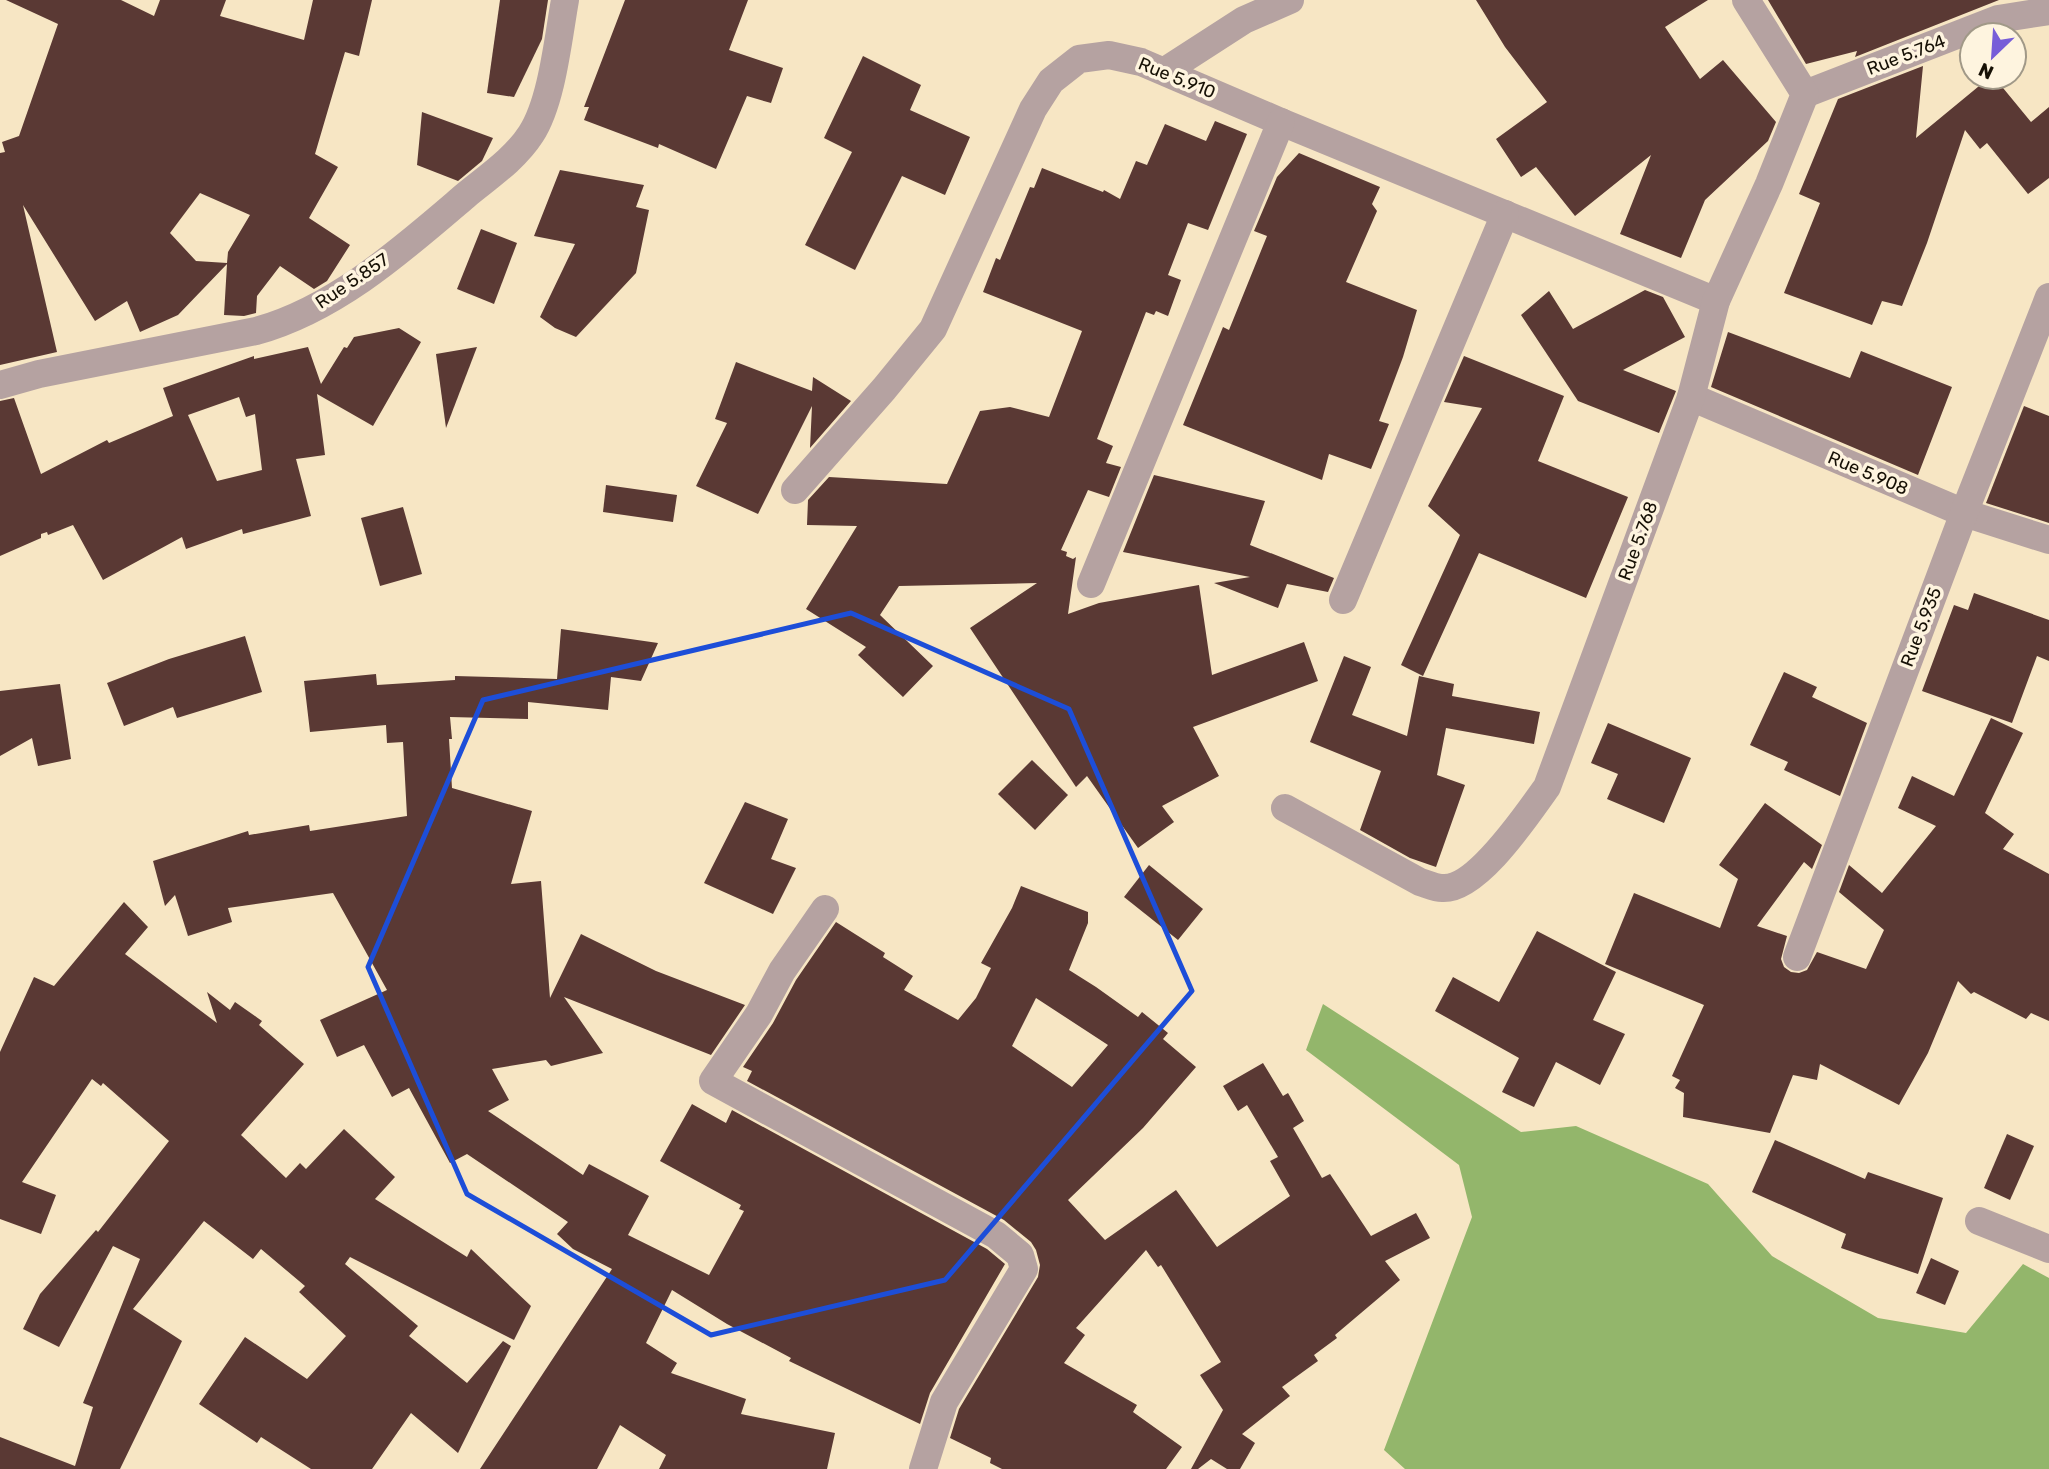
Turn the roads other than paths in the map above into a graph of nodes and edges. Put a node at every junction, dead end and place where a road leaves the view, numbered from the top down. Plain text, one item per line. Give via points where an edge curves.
1 (565, 0) edge
2 (1290, 0) edge
3 (1746, 0) edge
4 (2049, 11) edge
5 (1165, 71) junction
6 (1805, 94) junction
7 (1281, 122) junction
8 (1504, 214) junction
9 (2049, 297) edge
10 (1716, 301) junction
11 (0, 385) edge
12 (1691, 397) junction
13 (795, 490) dead end
14 (1964, 513) junction
15 (2049, 540) edge
16 (1091, 584) dead end
17 (1343, 600) dead end
18 (1285, 808) dead end
19 (825, 909) dead end
20 (1797, 957) dead end
21 (1979, 1220) dead end
22 (2049, 1249) edge
23 (923, 1469) edge

1 - 11 street, Rue 5.857 via 543,110 531,134 513,156 423,232 348,288 284,324
2 - 5 street via 1244,20
3 - 6 street
4 - 6 street, Rue 5.764 via 1998,19
5 - 7 street, Rue 5.910
5 - 13 street, Rue 5.910 via 1109,55 1079,59 1051,81 1033,109 933,329
6 - 10 street, Rue 5.768
7 - 8 street, Rue 5.910
7 - 16 street
8 - 10 street, Rue 5.910
8 - 17 street
9 - 14 street, Rue 5.935
10 - 12 street, Rue 5.768
12 - 14 street, Rue 5.908
12 - 18 street, Rue 5.768 via 1547,787 1509,839 1468,879 1443,889 1420,882
14 - 15 street, Rue 5.908
14 - 20 street, Rue 5.935
19 - 23 street via 713,1081 996,1235 1020,1255 1024,1269 944,1402
21 - 22 street

